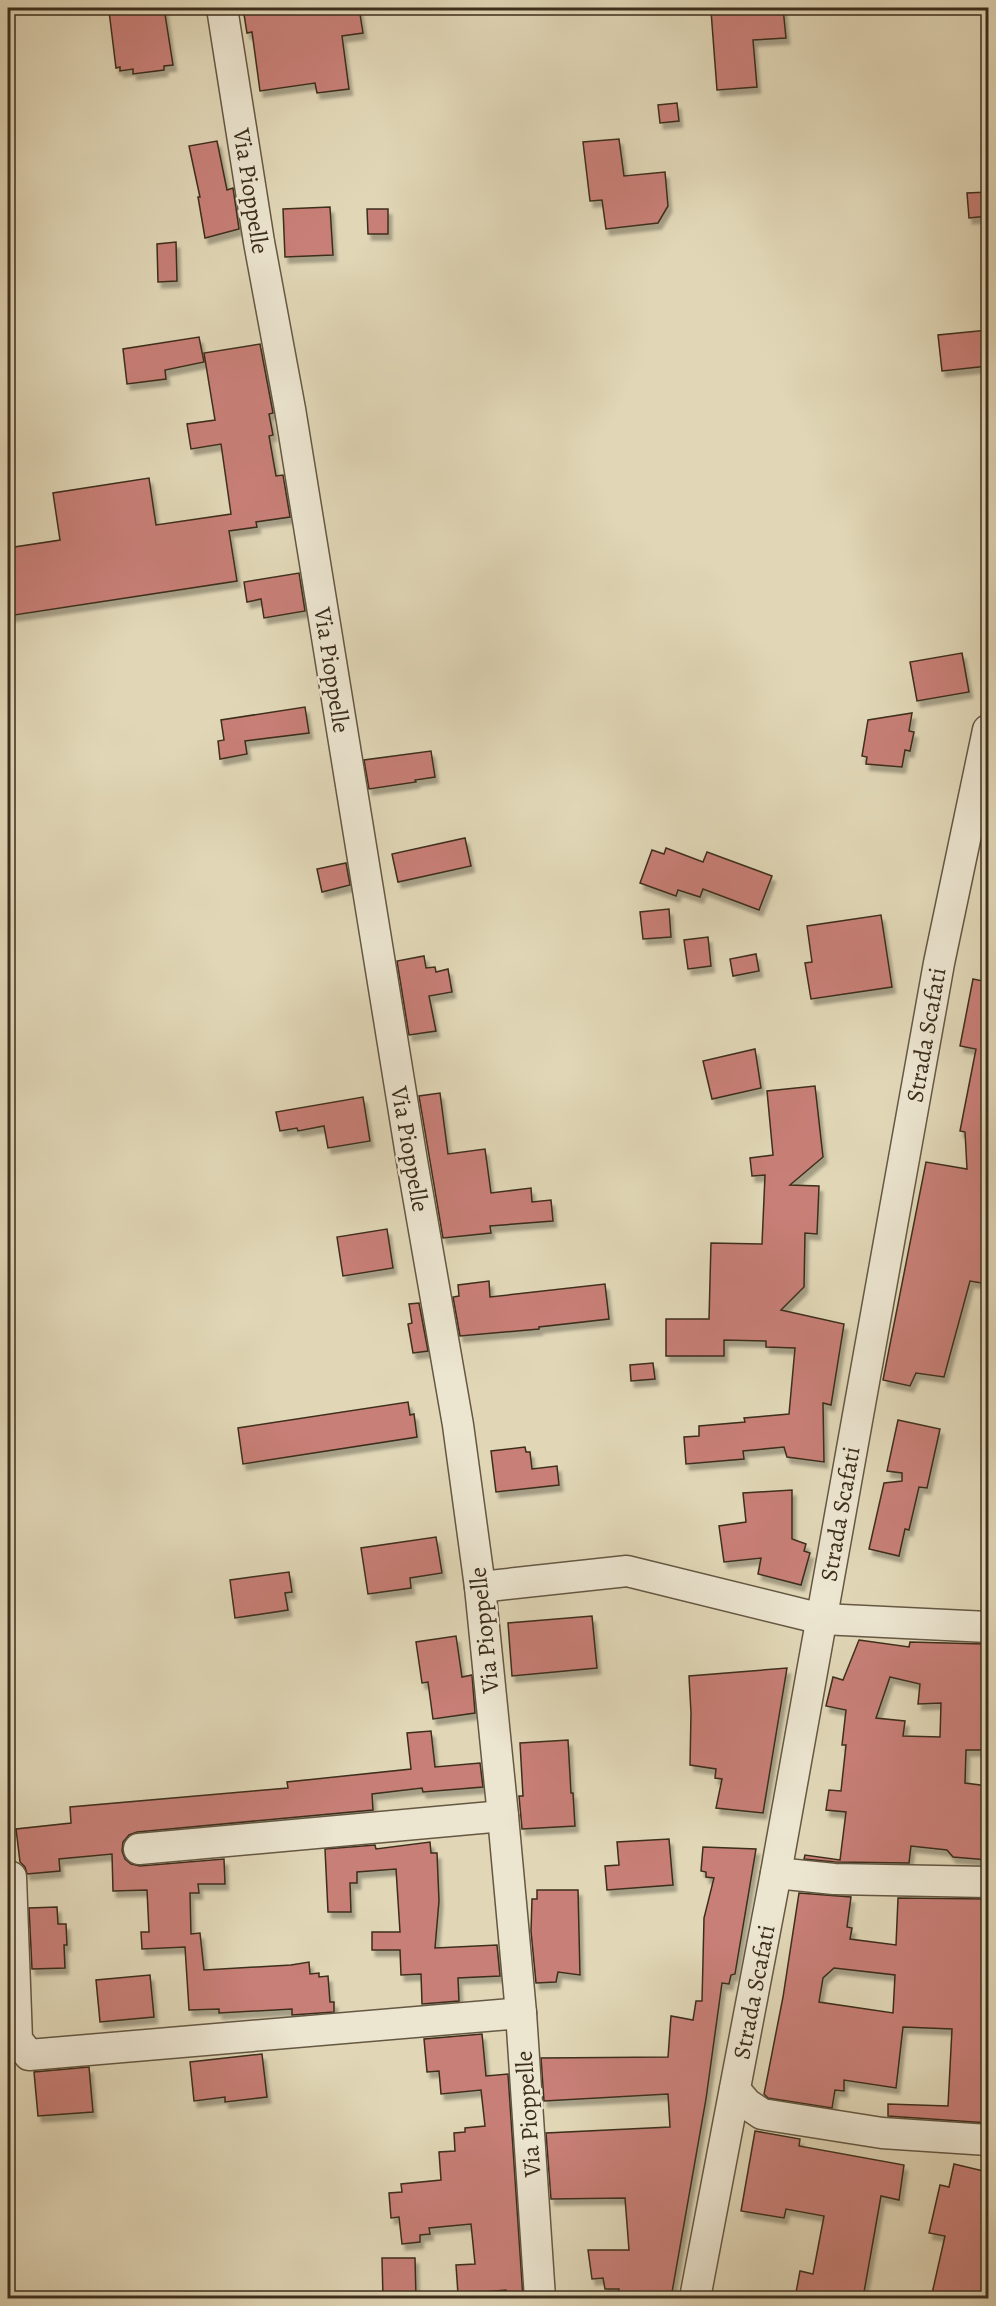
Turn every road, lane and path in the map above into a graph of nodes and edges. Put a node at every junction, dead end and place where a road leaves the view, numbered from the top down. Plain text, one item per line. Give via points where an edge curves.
1 (222, 8) edge
2 (988, 730) edge
3 (480, 1587) junction
4 (822, 1619) junction
5 (988, 1627) edge
6 (503, 1816) junction
7 (139, 1849) dead end
8 (776, 1873) junction
9 (11, 1877) dead end
10 (988, 1882) edge
11 (521, 2013) junction
12 (735, 2090) junction
13 (988, 2140) edge
14 (540, 2298) edge
15 (696, 2298) edge

1 - 3 street, Via Pioppelle via 410,1149 447,1350
2 - 4 street, Strada Scafati via 939,963
3 - 4 street via 627,1571
3 - 6 street, Via Pioppelle
4 - 5 street
4 - 8 street, Strada Scafati
6 - 7 street
6 - 11 street, Via Pioppelle
8 - 10 street via 834,1879
8 - 12 street, Strada Scafati
9 - 11 street via 17,2040 29,2055
11 - 14 street, Via Pioppelle
12 - 13 street via 762,2114 882,2133
12 - 15 street, Strada Scafati

